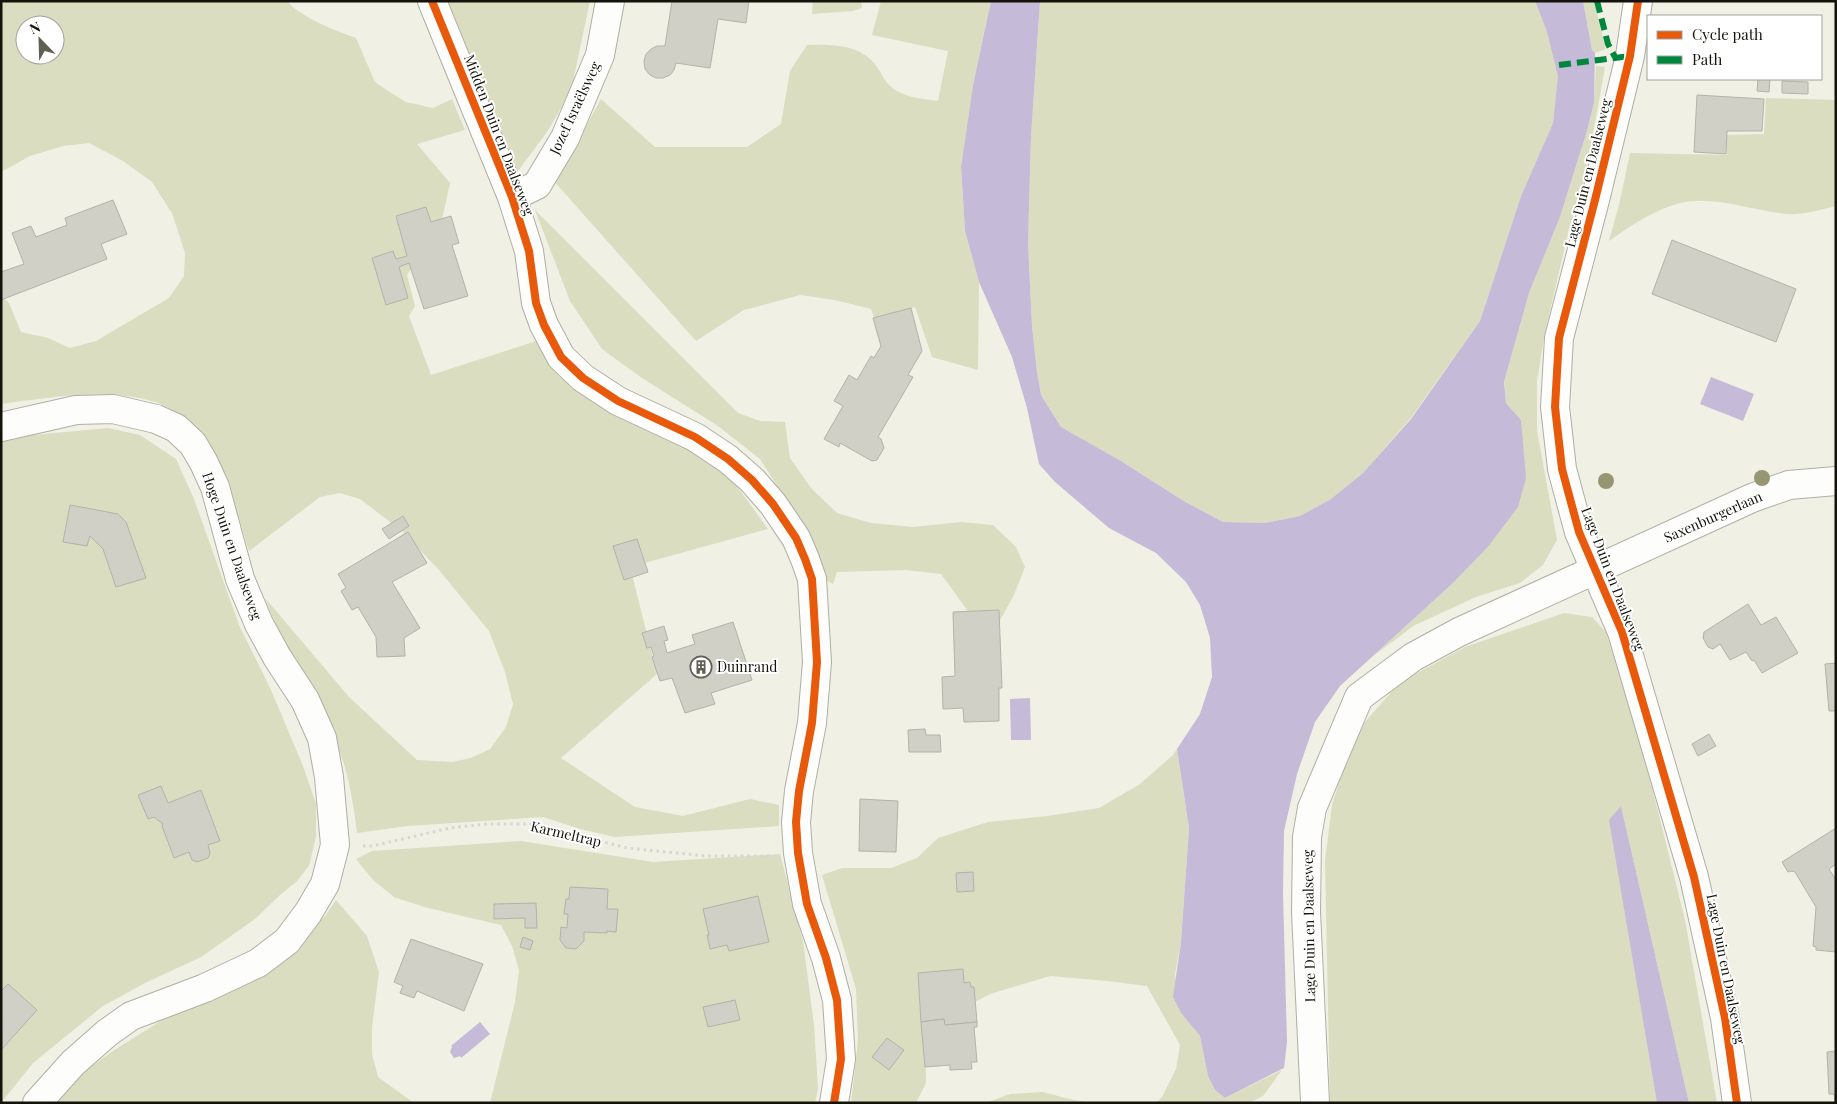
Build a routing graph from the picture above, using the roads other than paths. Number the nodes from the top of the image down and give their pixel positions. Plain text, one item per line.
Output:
1 (432, 1) edge
2 (610, 1) edge
3 (1638, 1) edge
4 (512, 197) junction
5 (1, 428) edge
6 (1836, 481) edge
7 (1595, 571) junction
8 (37, 1103) edge
9 (834, 1103) edge
10 (1315, 1103) edge
11 (1737, 1103) edge

1 - 4 street, Midden Duin en Daalseweg
2 - 4 street, Jozef Israëlsweg
3 - 7 street, Lage Duin en Daalseweg
4 - 9 street, Midden Duin en Daalseweg
5 - 8 street, Hoge Duin en Daalseweg
6 - 7 street, Saxenburgerlaan
7 - 10 street, Lage Duin en Daalseweg
7 - 11 street, Lage Duin en Daalseweg

